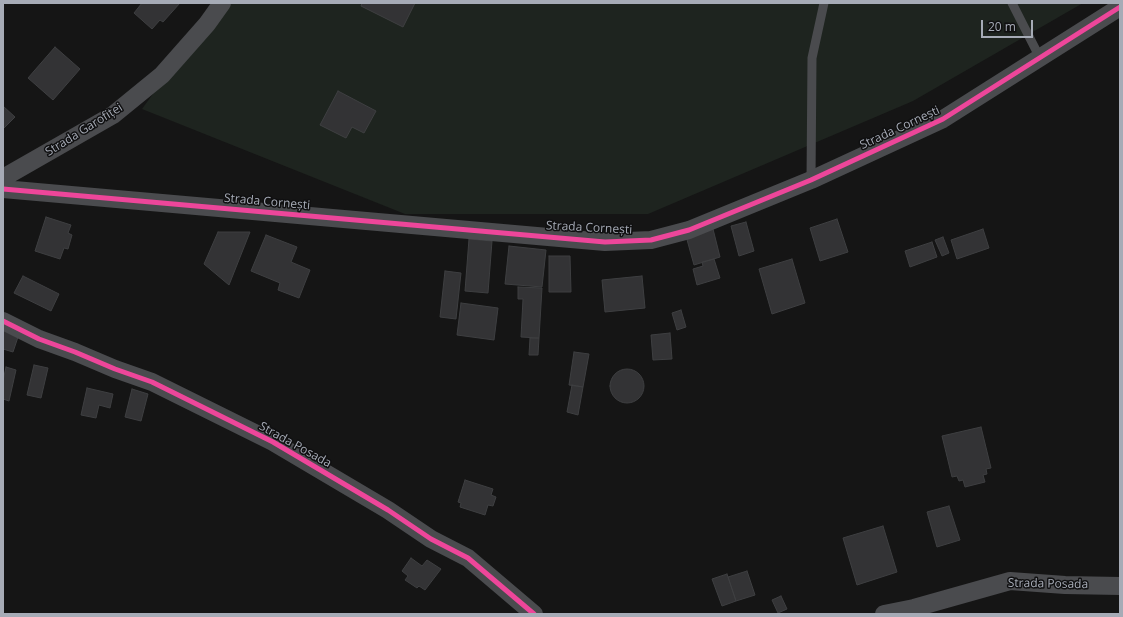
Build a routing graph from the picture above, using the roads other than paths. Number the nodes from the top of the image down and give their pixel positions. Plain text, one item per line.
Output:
1 (222, 3) edge
2 (824, 3) edge
3 (1012, 3) edge
4 (1120, 7) edge
5 (1040, 58) junction
6 (3, 178) edge
7 (811, 180) junction
8 (3, 189) edge
9 (3, 321) edge
10 (1120, 586) edge
11 (534, 614) edge
12 (884, 614) edge

1 - 6 street, Strada Garofiței
2 - 7 lane
3 - 5 lane
4 - 5 street, Strada Cornești
5 - 7 street, Strada Cornești
7 - 8 street, Strada Cornești
9 - 11 street, Strada Posada
10 - 12 street, Strada Posada

